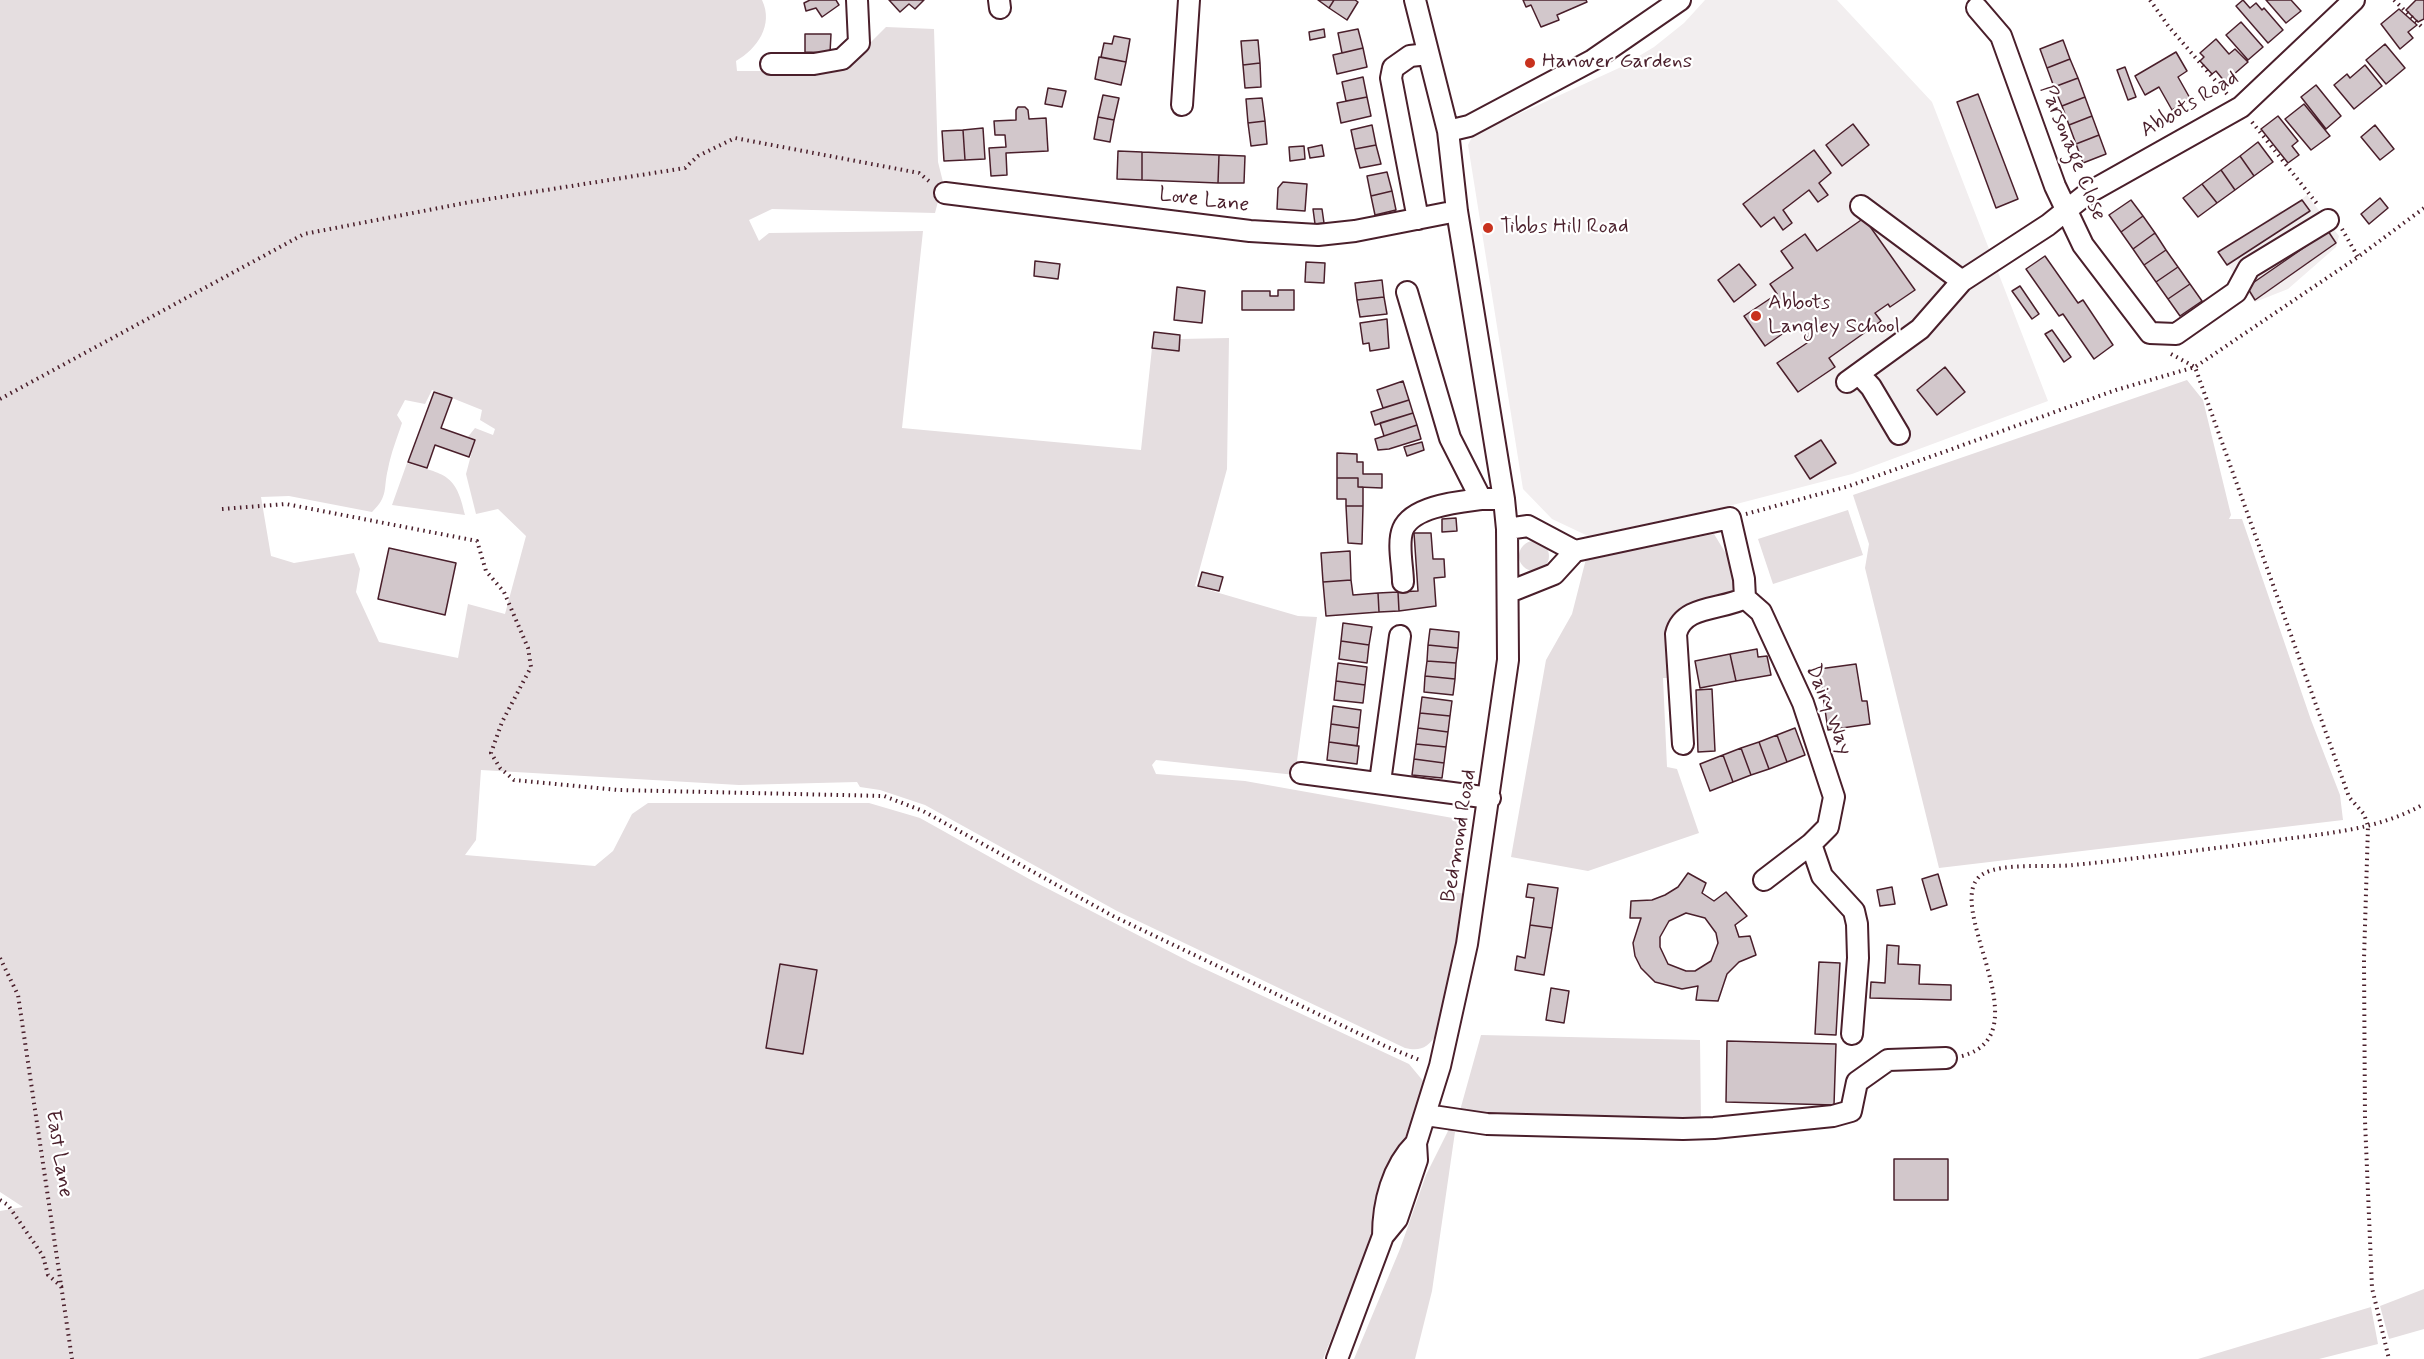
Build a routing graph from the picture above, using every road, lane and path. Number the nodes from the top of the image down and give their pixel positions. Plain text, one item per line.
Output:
1 (857, 0) edge
2 (1189, 0) edge
3 (1415, 0) edge
4 (1680, 0) edge
5 (2150, 0) edge
6 (2354, 0) edge
7 (2394, 0) edge
8 (1977, 8) dead end
9 (2424, 30) edge
10 (1428, 54) junction
11 (771, 64) dead end
12 (1182, 105) dead end
13 (2241, 107) junction
14 (1448, 131) junction
15 (945, 193) joint
16 (1861, 206) dead end
17 (2424, 208) edge
18 (1457, 211) junction
19 (2066, 211) junction
20 (1418, 219) junction
21 (2328, 220) junction
22 (2358, 257) junction
23 (1962, 281) junction
24 (1407, 292) dead end
25 (2156, 335) junction
26 (2195, 367) junction
27 (0, 399) edge
28 (1899, 434) dead end
29 (1481, 499) junction
30 (1504, 499) junction
31 (222, 508) dead end
32 (1731, 518) junction
33 (1507, 529) junction
34 (1575, 551) junction
35 (1403, 582) dead end
36 (1509, 592) junction
37 (1745, 598) junction
38 (1400, 636) dead end
39 (1683, 744) dead end
40 (1301, 773) dead end
41 (1380, 782) junction
42 (1490, 798) junction
43 (2424, 804) edge
44 (2368, 826) junction
45 (1811, 844) junction
46 (1764, 880) dead end
47 (0, 958) edge
48 (1852, 1034) dead end
49 (1946, 1059) joint
50 (1440, 1066) junction
51 (1425, 1115) junction
52 (0, 1200) edge
53 (63, 1289) junction
54 (72, 1359) edge
55 (1337, 1359) edge
56 (2389, 1359) edge

1 - 11 street
2 - 12 street
3 - 10 street
4 - 14 street
5 - 13 path
6 - 13 street, Abbots Road
7 - 9 path
8 - 19 street, Parsonage Close
10 - 14 street
10 - 20 street
13 - 19 street, Abbots Road
13 - 21 path
14 - 18 street
15 - 20 street, Love Lane
15 - 27 path
16 - 23 street
17 - 22 path
18 - 20 street, Love Lane
18 - 30 street
19 - 23 street, Abbots Road
19 - 25 street, Parsonage Close
21 - 22 path
21 - 25 street
22 - 26 path
23 - 28 street, Abbots Road
24 - 29 street
25 - 26 path
26 - 32 path
26 - 44 path
29 - 30 street
29 - 35 street
30 - 33 street
31 - 50 path
32 - 34 street
32 - 37 street
33 - 34 street
33 - 36 street, Bedmond Road
34 - 36 street
36 - 42 street, Bedmond Road
37 - 39 street
37 - 45 street, Dairy Way
38 - 41 street
40 - 41 street
41 - 42 street
42 - 50 street, Bedmond Road
43 - 44 path
44 - 49 path
44 - 56 path
45 - 46 street, Dairy Way
45 - 48 street
47 - 53 path, East Lane
49 - 51 street
50 - 51 street, Bedmond Road
51 - 55 street, Bedmond Road
52 - 53 path
53 - 54 path, East Lane

